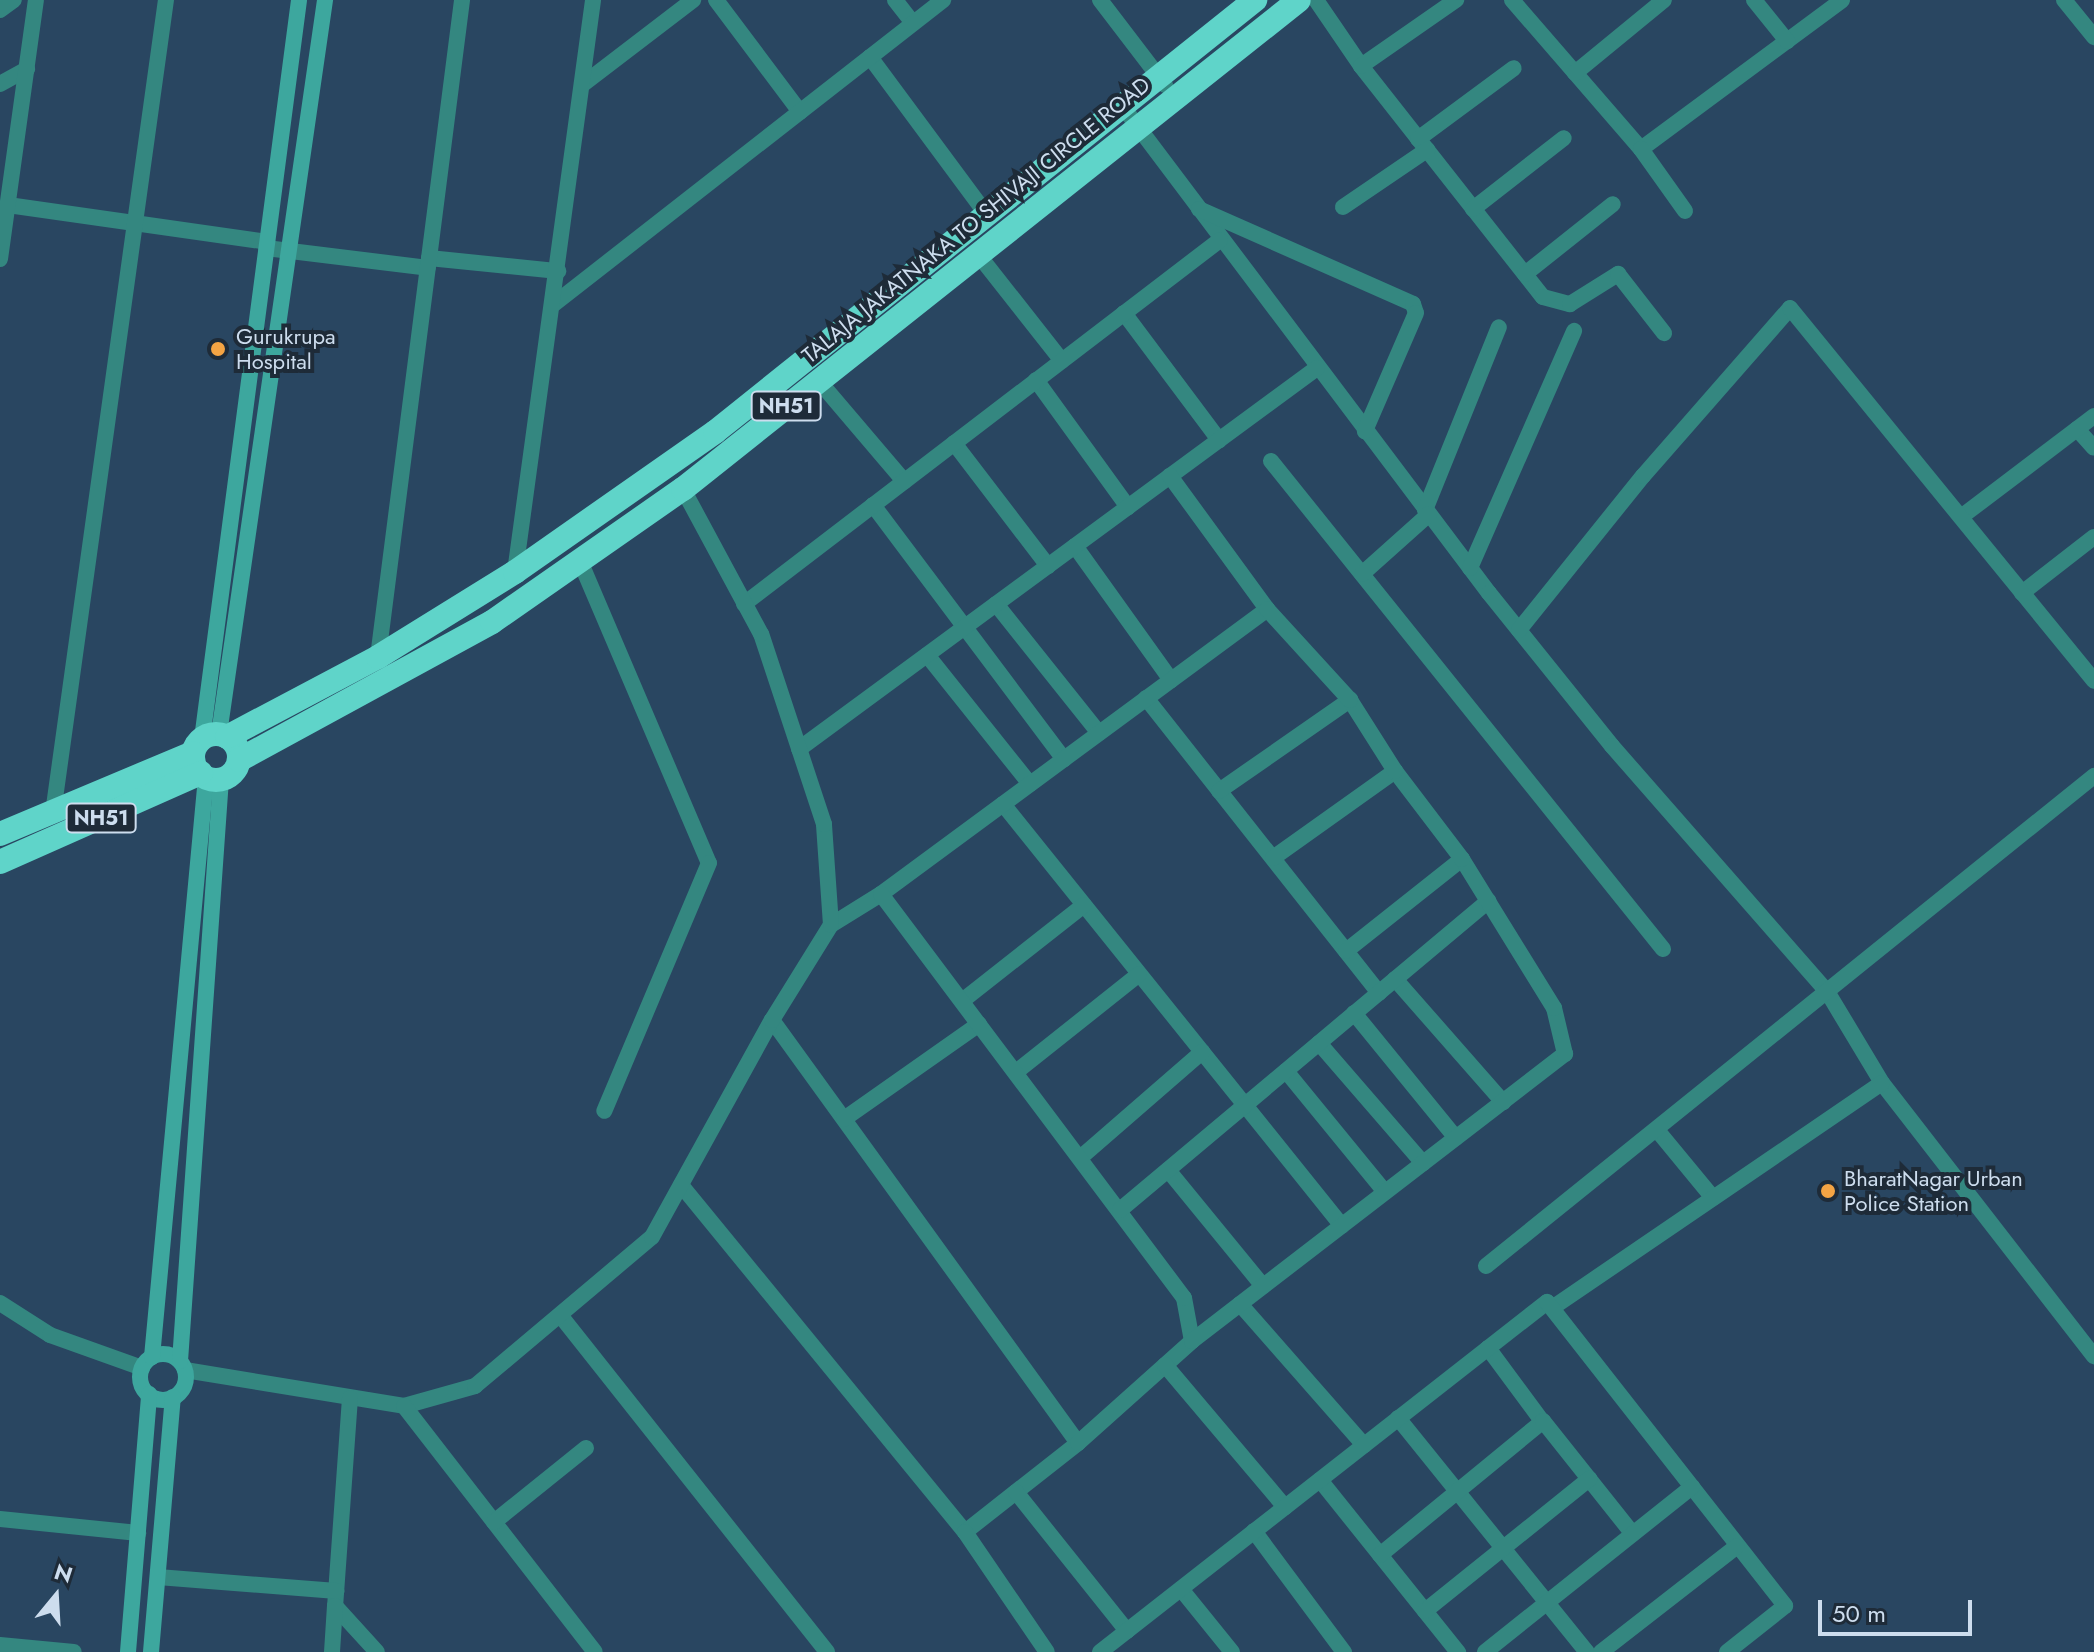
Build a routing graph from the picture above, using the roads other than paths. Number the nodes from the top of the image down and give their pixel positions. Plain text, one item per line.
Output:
1 (14, 0) edge
2 (36, 0) edge
3 (166, 0) edge
4 (299, 0) edge
5 (325, 0) edge
6 (462, 0) edge
7 (593, 0) edge
8 (693, 0) edge
9 (716, 0) edge
10 (895, 0) edge
11 (943, 0) edge
12 (1100, 0) edge
13 (1255, 0) edge
14 (1299, 0) edge
15 (1316, 0) edge
16 (1456, 0) edge
17 (1512, 0) edge
18 (1664, 0) edge
19 (1754, 0) edge
20 (1842, 0) edge
21 (2064, 0) edge
22 (0, 10) edge
23 (913, 23) junction
24 (2094, 37) edge
25 (1787, 41) junction
26 (870, 57) junction
27 (1361, 66) junction
28 (1514, 68) dead end
29 (27, 69) junction
30 (1575, 73) junction
31 (0, 84) edge
32 (582, 85) junction
33 (1166, 87) junction
34 (800, 112) junction
35 (1130, 116) junction
36 (1564, 138) dead end
37 (1423, 145) junction
38 (1641, 149) junction
39 (1613, 204) dead end
40 (8, 205) junction
41 (1343, 207) dead end
42 (1197, 208) junction
43 (1473, 209) junction
44 (1685, 211) dead end
45 (987, 215) junction
46 (133, 223) junction
47 (1220, 240) junction
48 (266, 245) junction
49 (292, 251) junction
50 (977, 253) junction
51 (0, 259) edge
52 (428, 263) junction
53 (558, 271) junction
54 (1525, 274) junction
55 (554, 304) junction
56 (1124, 313) junction
57 (1499, 327) dead end
58 (1574, 331) dead end
59 (1664, 333) dead end
60 (1062, 361) junction
61 (1317, 368) junction
62 (818, 380) junction
63 (1036, 380) junction
64 (2094, 416) edge
65 (2077, 429) junction
66 (1365, 431) junction
67 (1219, 440) junction
68 (954, 443) junction
69 (2094, 448) edge
70 (1271, 461) dead end
71 (1170, 476) junction
72 (904, 481) junction
73 (683, 489) junction
74 (873, 505) junction
75 (1128, 507) junction
76 (1427, 512) junction
77 (1961, 517) junction
78 (2091, 545) edge
79 (1075, 546) junction
80 (580, 561) junction
81 (1048, 566) junction
82 (1470, 568) junction
83 (515, 572) junction
84 (1362, 574) junction
85 (2022, 593) junction
86 (744, 604) junction
87 (996, 604) junction
88 (1267, 609) junction
89 (962, 629) junction
90 (1519, 630) junction
91 (927, 655) junction
92 (378, 657) junction
93 (1171, 680) junction
94 (2094, 681) edge
95 (1146, 698) junction
96 (1350, 700) junction
97 (1099, 733) junction
98 (799, 749) junction
99 (210, 756) junction
100 (1064, 759) junction
101 (1395, 771) junction
102 (2094, 776) edge
103 (1030, 784) junction
104 (1219, 791) junction
105 (1003, 804) junction
106 (53, 813) junction
107 (0, 834) edge
108 (1273, 858) junction
109 (1462, 859) junction
110 (0, 862) edge
111 (881, 894) junction
112 (1488, 901) junction
113 (1084, 905) junction
114 (831, 925) junction
115 (1663, 949) dead end
116 (1346, 951) junction
117 (1139, 974) junction
118 (1395, 979) junction
119 (1379, 993) junction
120 (1828, 993) junction
121 (962, 1001) junction
122 (1354, 1013) junction
123 (772, 1020) junction
124 (979, 1024) junction
125 (1319, 1043) junction
126 (1202, 1052) junction
127 (1286, 1071) junction
128 (1016, 1072) junction
129 (1882, 1083) junction
130 (1503, 1102) junction
131 (1245, 1105) junction
132 (604, 1111) dead end
133 (844, 1119) junction
134 (1657, 1130) junction
135 (1456, 1138) junction
136 (1080, 1158) junction
137 (1423, 1163) junction
138 (1168, 1170) junction
139 (681, 1185) junction
140 (1385, 1192) junction
141 (1713, 1198) junction
142 (1120, 1210) junction
143 (1342, 1226) junction
144 (1486, 1266) dead end
145 (1263, 1286) junction
146 (0, 1303) edge
147 (1240, 1304) junction
148 (1552, 1308) junction
149 (560, 1315) junction
150 (1192, 1341) junction
151 (1488, 1348) junction
152 (2094, 1356) edge
153 (147, 1362) junction
154 (182, 1365) junction
155 (1165, 1365) junction
156 (149, 1394) junction
157 (173, 1397) junction
158 (350, 1398) junction
159 (404, 1406) junction
160 (1398, 1418) junction
161 (1542, 1421) junction
162 (1078, 1443) junction
163 (1364, 1445) junction
164 (586, 1448) dead end
165 (1589, 1479) junction
166 (1320, 1480) junction
167 (1692, 1487) junction
168 (1458, 1491) junction
169 (1016, 1492) junction
170 (1285, 1507) junction
171 (0, 1519) edge
172 (494, 1522) junction
173 (1254, 1531) junction
174 (965, 1532) junction
175 (138, 1533) junction
176 (1633, 1534) junction
177 (1737, 1546) junction
178 (1505, 1547) junction
179 (1380, 1555) junction
180 (158, 1577) junction
181 (1181, 1589) junction
182 (336, 1599) junction
183 (1548, 1602) junction
184 (1425, 1611) junction
185 (1127, 1631) junction
186 (0, 1645) edge
187 (74, 1652) edge
188 (128, 1652) edge
189 (151, 1652) edge
190 (332, 1652) edge
191 (377, 1652) edge
192 (595, 1652) edge
193 (827, 1652) edge
194 (1047, 1652) edge
195 (1100, 1652) edge
196 (1232, 1652) edge
197 (1344, 1652) edge
198 (1458, 1652) edge
199 (1485, 1652) edge
200 (1587, 1652) edge
201 (1601, 1652) edge
202 (1727, 1652) edge

1 - 22 street
2 - 29 street
3 - 46 street
4 - 48 street
5 - 49 street
6 - 52 street
7 - 32 street
8 - 32 street
9 - 34 street
10 - 23 street
11 - 23 street
12 - 33 street
13 - 33 highway, TALAJA JAKATNAKA TO SHIVAJI CIRCLE ROAD / NH51
14 - 33 highway, TALAJA JAKATNAKA TO SHIVAJI CIRCLE ROAD / NH51
15 - 27 street
16 - 27 street
17 - 30 street
18 - 30 street
19 - 25 street
20 - 25 street
21 - 24 street
23 - 26 street
25 - 38 street
26 - 34 street
26 - 45 street
27 - 37 street
28 - 37 street
29 - 31 street
29 - 40 street
30 - 38 street
32 - 53 street
33 - 35 highway, TALAJA JAKATNAKA TO SHIVAJI CIRCLE ROAD / NH51
34 - 55 street
35 - 42 street
35 - 45 highway, TALAJA JAKATNAKA TO SHIVAJI CIRCLE ROAD / NH51
35 - 50 highway, TALAJA JAKATNAKA TO SHIVAJI CIRCLE ROAD / NH51
36 - 43 street
37 - 41 street
37 - 43 street
38 - 44 street
39 - 54 street
40 - 46 street
40 - 51 street
42 - 47 street
42 - 66 street
43 - 54 street
45 - 83 highway, TALAJA JAKATNAKA TO SHIVAJI CIRCLE ROAD / NH51
46 - 48 street
46 - 106 street
47 - 56 street
47 - 61 street
48 - 49 street
48 - 99 street
49 - 52 street
49 - 99 street
50 - 60 street
50 - 62 highway, TALAJA JAKATNAKA TO SHIVAJI CIRCLE ROAD / NH51
52 - 53 street
52 - 92 street
53 - 55 street
54 - 59 street
55 - 83 street
56 - 60 street
56 - 67 street
57 - 76 street
58 - 82 street
60 - 63 street
61 - 66 street
61 - 67 street
62 - 72 street
62 - 73 highway, TALAJA JAKATNAKA TO SHIVAJI CIRCLE ROAD / NH51
63 - 68 street
63 - 75 street
64 - 65 street
65 - 69 street
65 - 77 street
66 - 76 street
67 - 71 street
68 - 72 street
68 - 81 street
70 - 84 street
71 - 75 street
71 - 88 street
72 - 74 street
73 - 80 highway, TALAJA JAKATNAKA TO SHIVAJI CIRCLE ROAD / NH51
73 - 86 street
74 - 86 street
74 - 89 street
75 - 79 street
76 - 82 street
76 - 84 street
77 - 85 street
77 - 90 street
78 - 85 street
79 - 81 street
79 - 93 street
80 - 99 highway, TALAJA JAKATNAKA TO SHIVAJI CIRCLE ROAD / NH51
80 - 132 street
81 - 87 street
82 - 90 street
83 - 92 highway, TALAJA JAKATNAKA TO SHIVAJI CIRCLE ROAD / NH51
84 - 115 street
85 - 94 street
86 - 98 street
87 - 89 street
87 - 97 street
88 - 93 street
88 - 96 street
89 - 91 street
89 - 100 street
90 - 120 street
91 - 98 street
91 - 103 street
92 - 99 highway, TALAJA JAKATNAKA TO SHIVAJI CIRCLE ROAD / NH51
93 - 95 street
95 - 97 street
95 - 104 street
96 - 101 street
96 - 104 street
97 - 100 street
98 - 114 street
99 - 106 highway, TALAJA JAKATNAKA TO SHIVAJI CIRCLE ROAD / NH51
99 - 110 highway, TALAJA JAKATNAKA TO SHIVAJI CIRCLE ROAD / NH51
99 - 153 street
99 - 154 street
100 - 103 street
101 - 108 street
101 - 109 street
102 - 120 street
103 - 105 street
104 - 108 street
105 - 111 street
105 - 113 street
106 - 107 highway, TALAJA JAKATNAKA TO SHIVAJI CIRCLE ROAD / NH51
108 - 116 street
109 - 112 street
109 - 116 street
111 - 114 street
111 - 121 street
112 - 118 street
112 - 130 street
113 - 117 street
113 - 121 street
114 - 123 street
116 - 119 street
117 - 126 street
117 - 128 street
118 - 119 street
118 - 130 street
119 - 122 street
120 - 129 street
120 - 134 street
121 - 124 street
122 - 125 street
122 - 135 street
123 - 133 street
123 - 139 street
124 - 128 street
124 - 133 street
125 - 127 street
125 - 137 street
126 - 131 street
126 - 136 street
127 - 131 street
127 - 140 street
128 - 136 street
129 - 141 street
129 - 152 street
130 - 135 street
131 - 138 street
131 - 143 street
133 - 162 street
134 - 141 street
134 - 144 street
135 - 137 street
136 - 142 street
137 - 140 street
138 - 142 street
138 - 145 street
139 - 149 street
139 - 174 street
140 - 143 street
141 - 148 street
142 - 150 street
143 - 145 street
145 - 147 street
146 - 153 street
147 - 150 street
147 - 163 street
148 - 151 street
148 - 167 street
149 - 159 street
149 - 193 street
150 - 155 street
151 - 160 street
151 - 161 street
153 - 154 street
153 - 156 street
154 - 157 street
154 - 158 street
155 - 162 street
155 - 170 street
156 - 157 street
156 - 175 street
157 - 180 street
158 - 159 street
158 - 182 street
159 - 172 street
160 - 163 street
160 - 168 street
161 - 165 street
161 - 168 street
162 - 169 street
163 - 166 street
164 - 172 street
165 - 176 street
165 - 178 street
166 - 170 street
166 - 179 street
167 - 176 street
167 - 177 street
168 - 178 street
168 - 179 street
169 - 174 street
169 - 185 street
170 - 173 street
171 - 175 street
172 - 192 street
173 - 181 street
173 - 197 street
174 - 194 street
175 - 188 street
176 - 183 street
177 - 201 street
177 - 202 street
178 - 183 street
178 - 184 street
179 - 184 street
180 - 182 street
180 - 189 street
181 - 185 street
181 - 196 street
182 - 190 street
182 - 191 street
183 - 199 street
183 - 200 street
184 - 198 street
185 - 195 street
186 - 187 street

